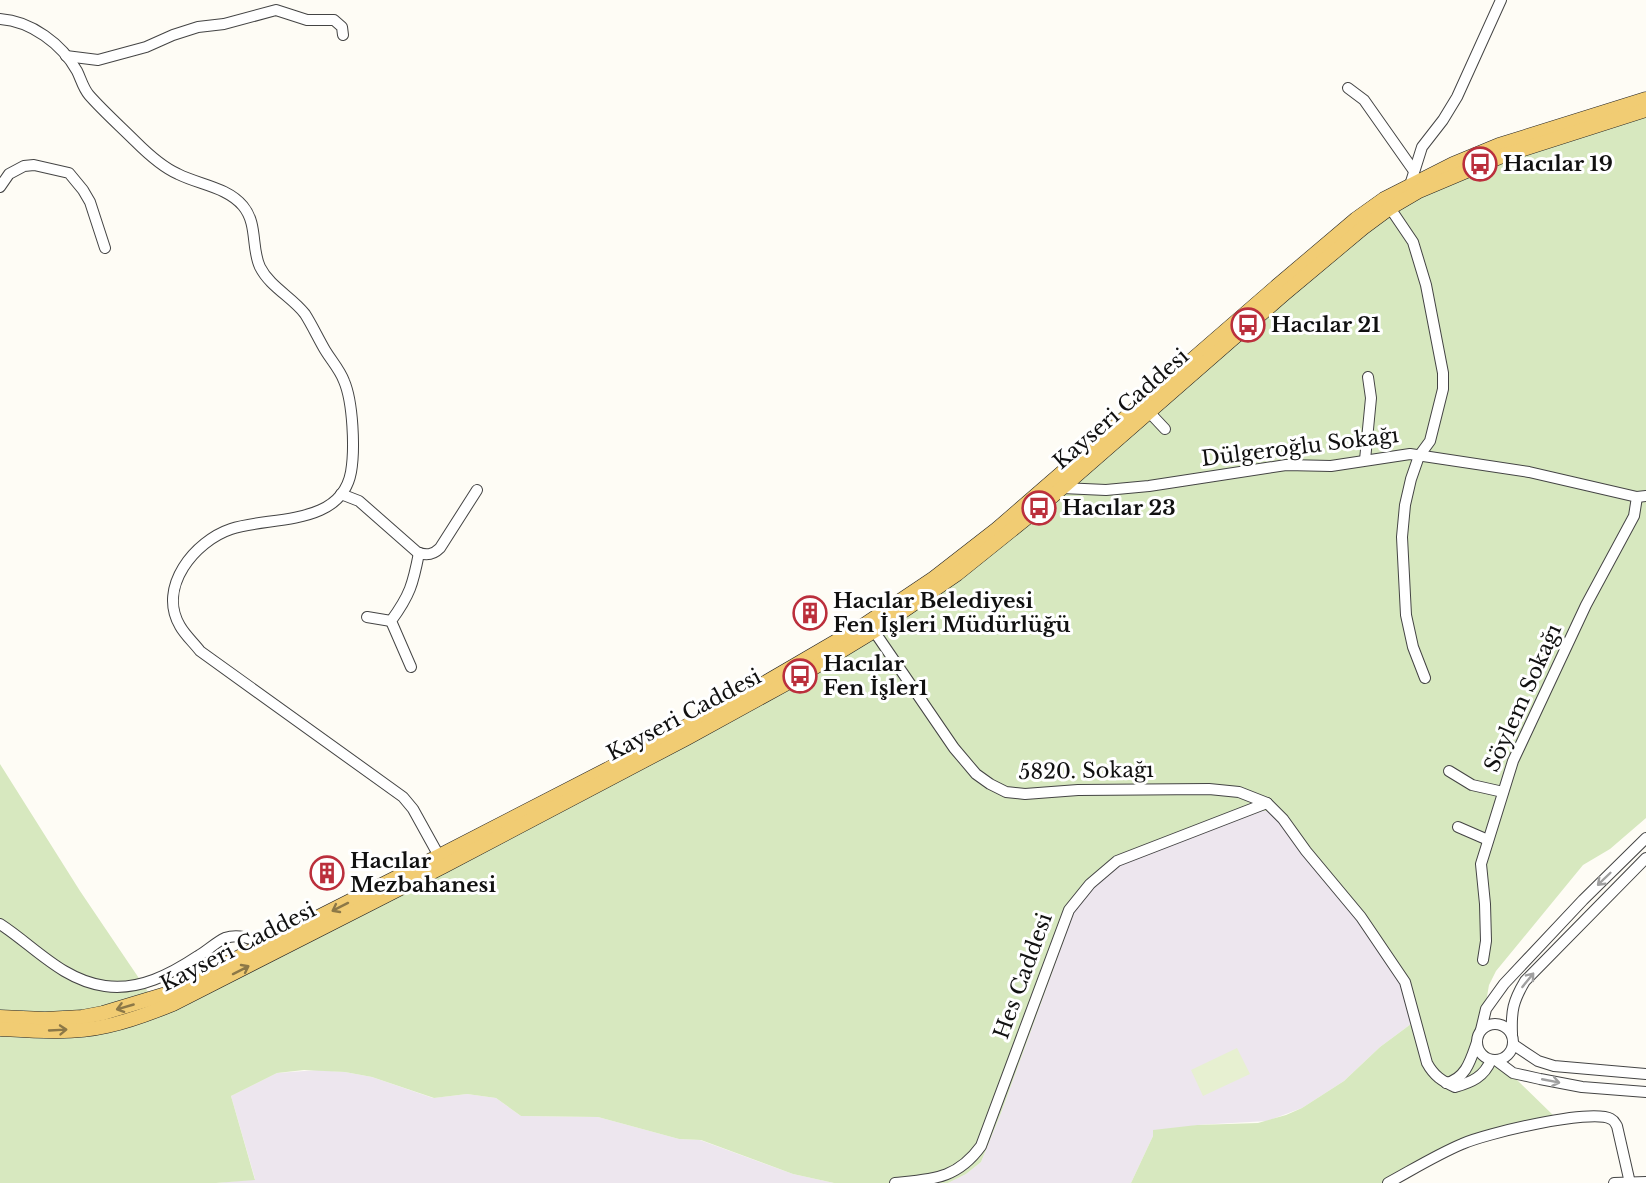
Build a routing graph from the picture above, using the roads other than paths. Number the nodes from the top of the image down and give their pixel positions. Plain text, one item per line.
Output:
1 (1501, 0) edge
2 (0, 19) edge
3 (343, 35) dead end
4 (66, 56) junction
5 (1348, 88) dead end
6 (1646, 99) edge
7 (1646, 110) edge
8 (1414, 182) junction
9 (0, 187) edge
10 (1390, 208) junction
11 (105, 248) dead end
12 (1368, 377) dead end
13 (1149, 412) junction
14 (1165, 429) dead end
15 (1419, 456) junction
16 (1365, 460) junction
17 (1062, 488) junction
18 (477, 490) dead end
19 (341, 494) junction
20 (1641, 497) edge
21 (419, 553) junction
22 (367, 617) dead end
23 (391, 621) junction
24 (874, 631) junction
25 (411, 667) dead end
26 (1425, 678) dead end
27 (1449, 771) dead end
28 (1503, 792) junction
29 (1267, 803) junction
30 (1458, 826) dead end
31 (1646, 838) edge
32 (1488, 840) junction
33 (1646, 858) edge
34 (442, 861) junction
35 (0, 924) edge
36 (264, 944) junction
37 (1483, 960) dead end
38 (0, 1017) edge
39 (0, 1029) edge
40 (1481, 1030) junction
41 (1512, 1034) junction
42 (1477, 1042) junction
43 (1514, 1046) junction
44 (1494, 1060) junction
45 (1646, 1074) edge
46 (1446, 1083) junction
47 (1646, 1092) edge
48 (1646, 1182) edge
49 (895, 1183) edge
50 (1388, 1183) edge
51 (1617, 1183) edge
52 (1630, 1183) edge

1 - 8 street
2 - 4 street
3 - 4 street
4 - 19 street
5 - 8 street
6 - 8 main road
7 - 8 main road
8 - 10 main road, Kayseri Caddesi
8 - 34 main road, Kayseri Caddesi
9 - 11 street
10 - 13 main road, Kayseri Caddesi
10 - 15 street
12 - 16 street
13 - 14 street
13 - 17 main road, Kayseri Caddesi
15 - 16 street, Dülgeroğlu Sokağı
15 - 20 street, Dülgeroğlu Sokağı
15 - 26 street
16 - 17 street, Dülgeroğlu Sokağı
17 - 24 main road, Kayseri Caddesi
18 - 21 street
19 - 21 street
19 - 34 street
20 - 28 street, Söylem Sokağı
21 - 23 street
22 - 23 street
23 - 25 street
24 - 29 street, 5820. Sokağı
24 - 34 main road, Kayseri Caddesi
27 - 28 street
28 - 32 street, Söylem Sokağı
29 - 46 street
29 - 49 street, Hes Caddesi
30 - 32 street
31 -> 40 street
32 - 37 street, Söylem Sokağı
41 -> 33 street
34 -> 36 main road, Kayseri Caddesi
39 -> 34 main road, Kayseri Caddesi
35 - 36 street
36 -> 38 main road, Kayseri Caddesi
40 - 41 street
40 - 42 street
41 - 43 street
42 - 44 street
42 - 46 street
43 - 44 street
43 - 45 street
44 - 46 street
44 -> 47 street
48 - 52 street
50 - 52 street
51 - 52 street

